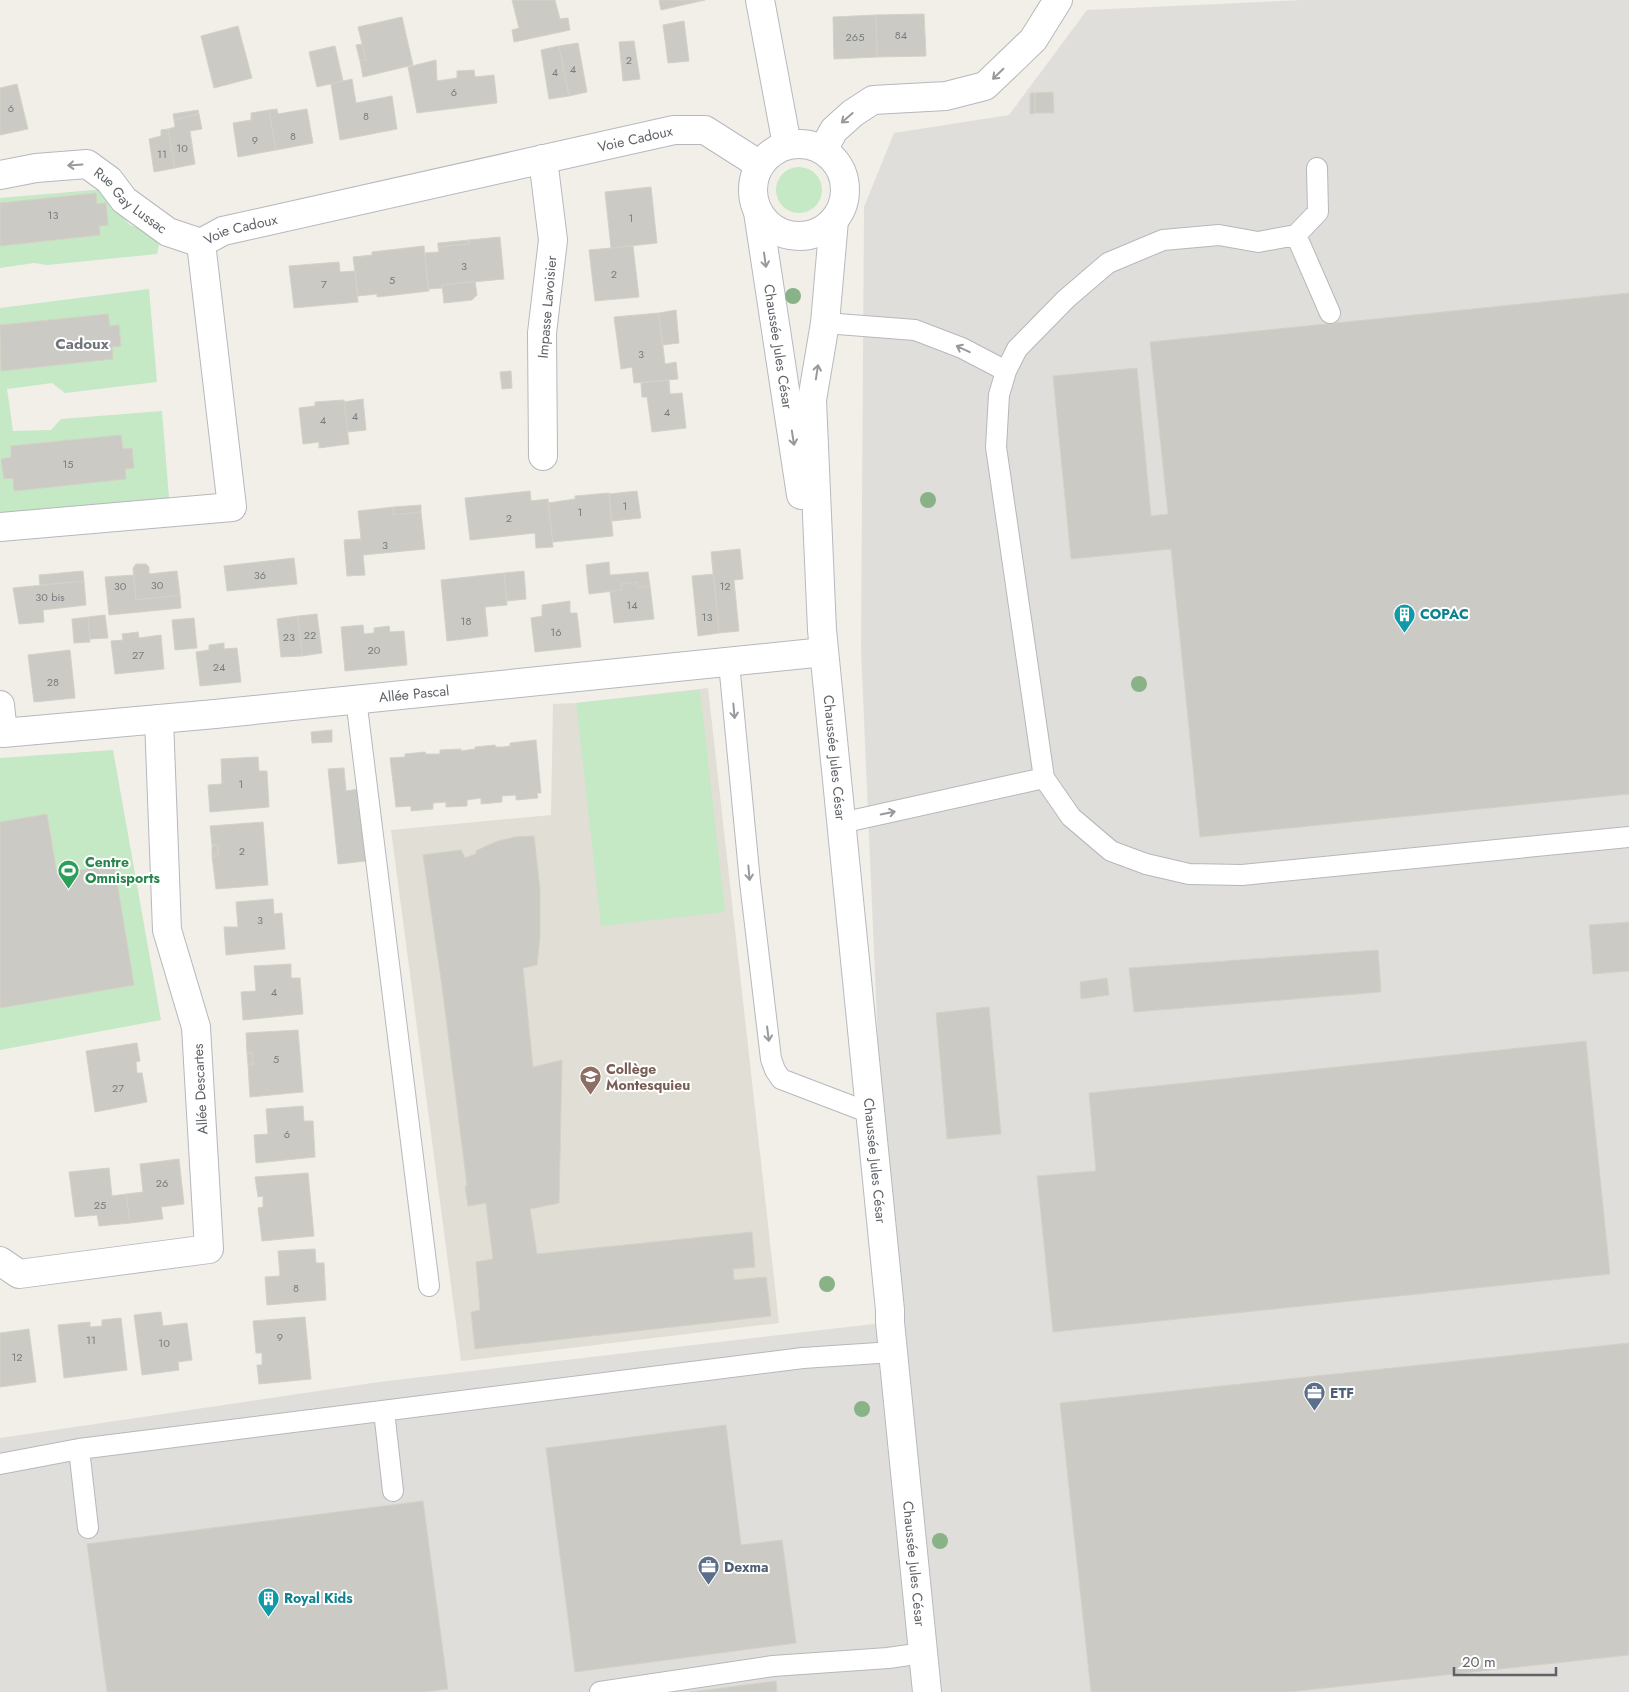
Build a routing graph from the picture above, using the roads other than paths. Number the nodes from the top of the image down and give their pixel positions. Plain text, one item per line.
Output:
1 (760, 0) edge
2 (1058, 0) edge
3 (787, 145) junction
4 (824, 150) junction
5 (543, 159) junction
6 (760, 165) junction
7 (1317, 168) dead end
8 (0, 175) edge
9 (758, 212) junction
10 (834, 220) junction
11 (1296, 235) junction
12 (201, 243) junction
13 (1330, 313) dead end
14 (825, 323) junction
15 (1006, 371) junction
16 (544, 456) dead end
17 (0, 527) edge
18 (823, 641) junction
19 (729, 662) junction
20 (356, 700) junction
21 (0, 705) edge
22 (159, 719) junction
23 (2, 734) edge
24 (1044, 778) junction
25 (841, 823) junction
26 (1629, 837) edge
27 (870, 1113) junction
28 (0, 1261) edge
29 (429, 1286) dead end
30 (893, 1352) junction
31 (384, 1411) junction
32 (79, 1449) junction
33 (0, 1464) edge
34 (394, 1491) dead end
35 (88, 1528) dead end
36 (923, 1653) junction
37 (600, 1692) edge
38 (927, 1692) edge

1 - 3 street
2 -> 4 street
3 - 4 street
3 - 6 street
4 - 10 street
5 - 6 street, Voie Cadoux
5 - 12 street, Voie Cadoux
5 - 16 street, Impasse Lavoisier
6 - 9 street
7 - 11 lane
12 -> 8 street, Rue Gay Lussac
9 - 10 street
9 -> 18 street, Chaussée Jules César
10 - 14 street, Chaussée Jules César
11 - 13 lane
11 - 15 lane
12 - 17 street, Voie Cadoux
15 -> 14 lane
18 -> 14 street, Chaussée Jules César
15 - 24 lane
18 - 19 street, Allée Pascal
18 - 25 street, Chaussée Jules César
19 - 20 street, Allée Pascal
19 -> 27 lane
20 - 22 street, Allée Pascal
20 - 29 lane
21 - 23 street
22 - 23 street, Allée Pascal
22 - 28 street, Allée Descartes
25 -> 24 lane
24 - 26 lane
25 - 27 street, Chaussée Jules César
27 - 30 street, Chaussée Jules César
30 - 31 lane
30 - 36 street, Chaussée Jules César
31 - 32 lane
31 - 34 lane
32 - 33 lane
32 - 35 lane
36 - 37 lane
36 - 38 street, Chaussée Jules César

